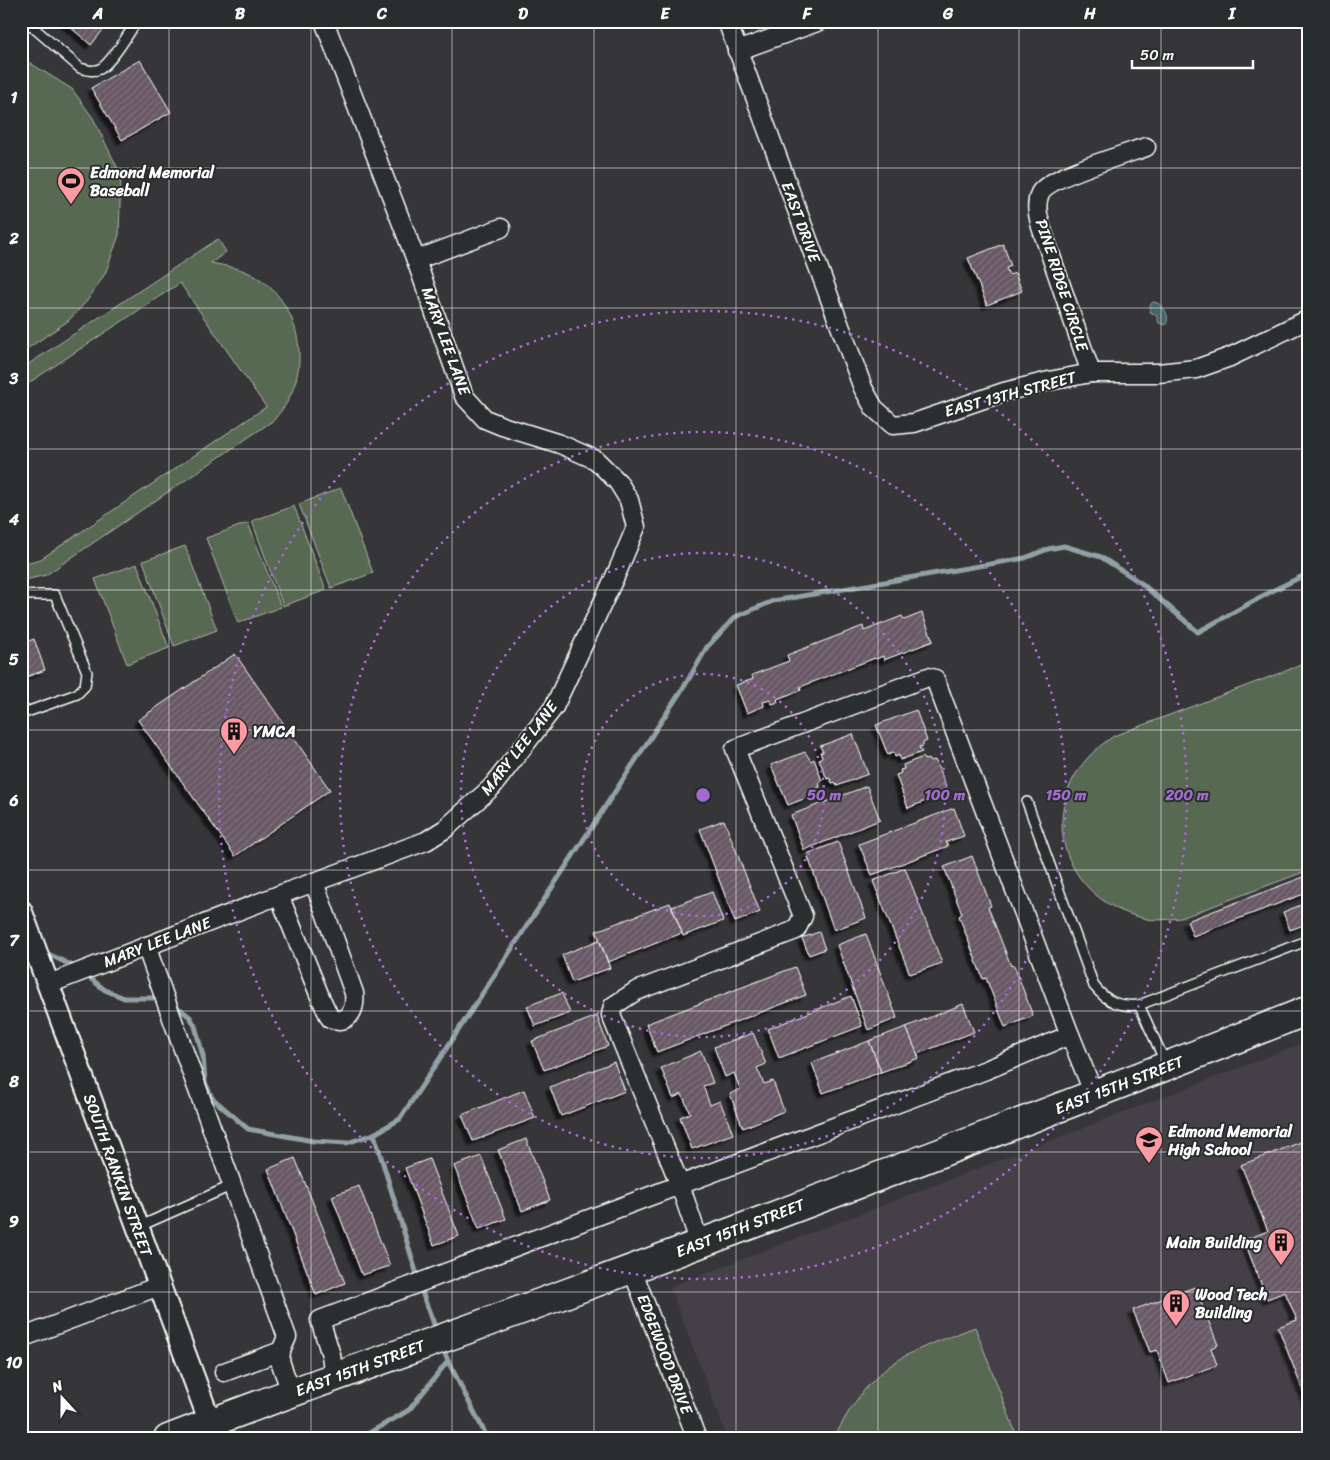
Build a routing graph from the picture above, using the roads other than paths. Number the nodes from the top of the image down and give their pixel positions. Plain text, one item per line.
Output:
1 (26, 21) edge
2 (137, 21) edge
3 (324, 21) edge
4 (727, 21) edge
5 (820, 21) edge
6 (737, 51) junction
7 (1146, 147) dead end
8 (501, 228) dead end
9 (416, 260) junction
10 (1309, 319) edge
11 (1091, 373) junction
12 (884, 418) joint
13 (21, 595) edge
14 (21, 714) edge
15 (1027, 802) dead end
16 (314, 882) junction
17 (279, 895) junction
18 (21, 911) edge
19 (1309, 940) edge
20 (146, 946) junction
21 (49, 984) junction
22 (1139, 1005) junction
23 (1309, 1010) edge
24 (1070, 1035) junction
25 (1167, 1066) junction
26 (1094, 1094) junction
27 (233, 1186) junction
28 (680, 1186) junction
29 (138, 1227) junction
30 (700, 1244) junction
31 (632, 1269) junction
32 (159, 1286) junction
33 (21, 1338) edge
34 (281, 1351) junction
35 (224, 1372) dead end
36 (334, 1376) junction
37 (291, 1392) junction
38 (213, 1431) edge
39 (168, 1439) edge
40 (698, 1439) edge

1 - 2 lane
3 - 9 street, MARY LEE LANE
4 - 6 street, EAST DRIVE
5 - 6 street
6 - 12 street, EAST DRIVE
7 - 11 street, PINE RIDGE CIRCLE
8 - 9 street
9 - 16 street, MARY LEE LANE
10 - 11 street, EAST 13TH STREET
11 - 12 street, EAST 13TH STREET
13 - 14 lane
15 - 22 lane
16 - 17 street, MARY LEE LANE
16 - 17 street
17 - 20 street, MARY LEE LANE
18 - 21 street, SOUTH RANKIN STREET
19 - 22 lane
20 - 21 street, MARY LEE LANE
20 - 27 street
21 - 29 street, SOUTH RANKIN STREET
22 - 25 lane
23 - 25 main road, EAST 15TH STREET
24 - 26 street
24 - 28 street
24 - 28 street
25 - 26 main road, EAST 15TH STREET
26 - 30 main road, EAST 15TH STREET
27 - 29 lane
27 - 34 street
28 - 30 street
28 - 36 street
29 - 32 street, SOUTH RANKIN STREET
30 - 31 main road, EAST 15TH STREET
31 - 36 main road, EAST 15TH STREET
31 - 40 street, EDGEWOOD DRIVE
32 - 33 street
32 - 38 street, SOUTH RANKIN STREET
34 - 35 street
34 - 37 street
36 - 37 main road, EAST 15TH STREET
37 - 38 main road, EAST 15TH STREET
38 - 39 main road, EAST 15TH STREET

